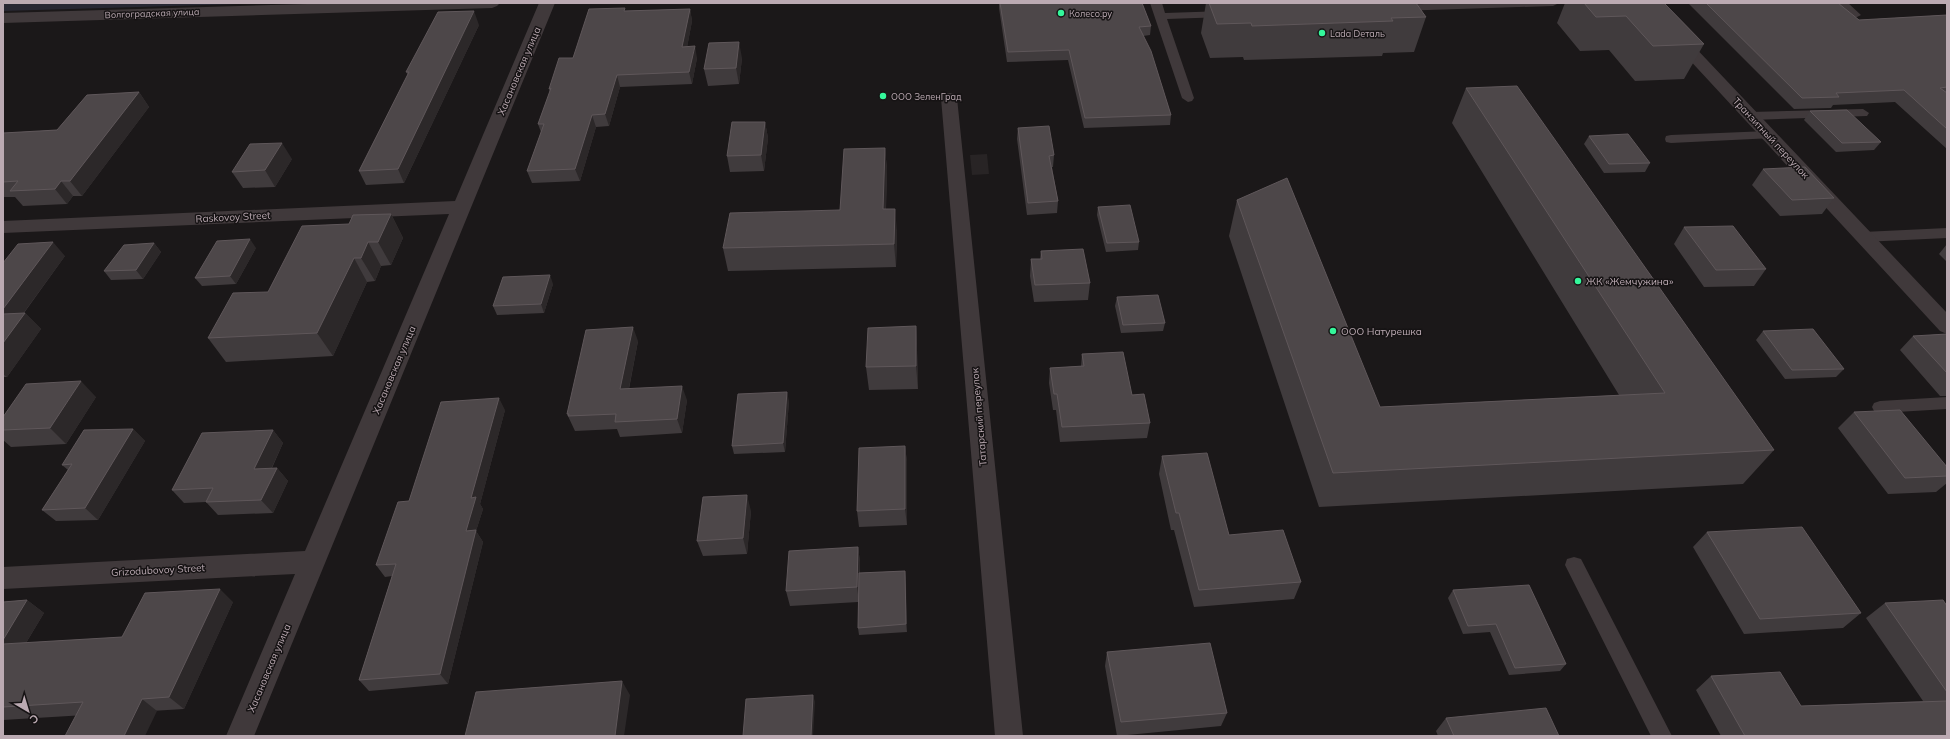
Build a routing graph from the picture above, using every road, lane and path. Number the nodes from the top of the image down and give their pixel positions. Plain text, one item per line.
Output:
1 (492, 3) edge
2 (547, 3) edge
3 (1156, 3) edge
4 (1553, 3) edge
5 (1645, 3) edge
6 (1841, 3) edge
7 (1386, 9) edge
8 (1237, 14) edge
9 (1855, 15) edge
10 (1161, 16) junction
11 (3, 18) edge
12 (949, 98) dead end
13 (1188, 98) dead end
14 (1863, 112) dead end
15 (1750, 116) junction
16 (1768, 135) junction
17 (1672, 139) dead end
18 (462, 207) junction
19 (3, 227) edge
20 (1947, 233) edge
21 (1863, 237) junction
22 (1947, 326) edge
23 (1947, 403) edge
24 (1880, 407) dead end
25 (313, 562) junction
26 (1574, 565) dead end
27 (3, 578) edge
28 (240, 736) edge
29 (1009, 736) edge
30 (1662, 736) edge

1 - 11 street, Волгоградская улица
2 - 18 street, Хасановская улица
3 - 10 lane
4 - 7 lane
5 - 15 street, Транзитный переулок
6 - 9 lane
8 - 10 lane
10 - 13 lane
12 - 29 street, Татарский переулок
14 - 15 lane
15 - 16 street, Транзитный переулок
16 - 17 lane
16 - 21 street, Транзитный переулок
18 - 19 street, Raskovoy Street
18 - 25 street, Хасановская улица
20 - 21 lane
21 - 22 street, Транзитный переулок
23 - 24 lane
25 - 27 street, Grizodubovoy Street
25 - 28 street, Хасановская улица
26 - 30 lane

